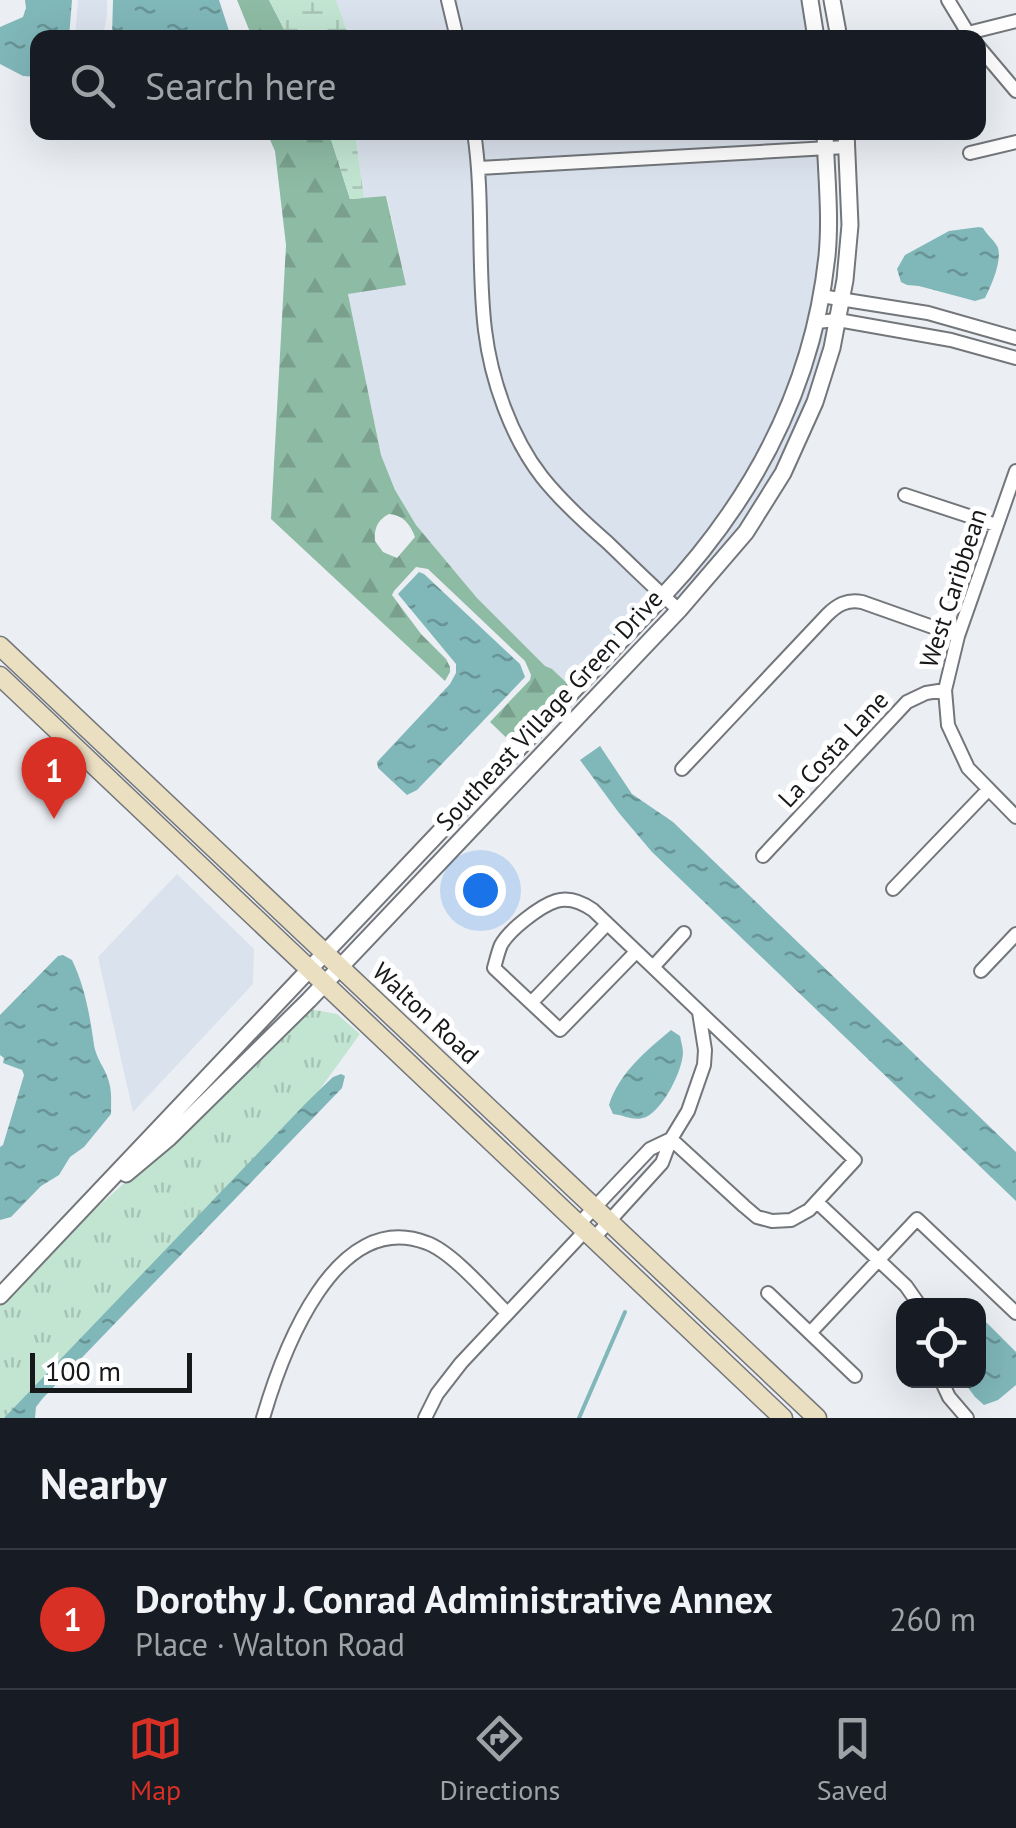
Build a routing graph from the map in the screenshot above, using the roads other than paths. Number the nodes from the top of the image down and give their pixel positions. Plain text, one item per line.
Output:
1 (448, 0) edge
2 (810, 0) edge
3 (832, 0) edge
4 (948, 0) edge
5 (1016, 21) edge
6 (455, 30) edge
7 (814, 30) edge
8 (838, 30) edge
9 (967, 30) edge
10 (986, 30) edge
11 (986, 55) edge
12 (1016, 91) edge
13 (475, 140) edge
14 (825, 140) edge
15 (846, 140) edge
16 (1016, 142) edge
17 (970, 153) dead end
18 (479, 168) junction
19 (821, 296) junction
20 (842, 300) junction
21 (838, 320) junction
22 (816, 322) junction
23 (1016, 338) edge
24 (1016, 358) edge
25 (1016, 471) edge
26 (905, 495) dead end
27 (996, 526) junction
28 (664, 596) junction
29 (679, 610) junction
30 (958, 636) junction
31 (0, 646) edge
32 (0, 661) edge
33 (0, 676) edge
34 (945, 690) junction
35 (70, 712) junction
36 (51, 724) junction
37 (682, 768) dead end
38 (151, 789) junction
39 (988, 790) junction
40 (1016, 817) edge
41 (763, 856) dead end
42 (893, 889) dead end
43 (607, 924) junction
44 (684, 933) dead end
45 (1016, 934) edge
46 (325, 952) junction
47 (636, 952) junction
48 (653, 967) junction
49 (310, 968) junction
50 (340, 968) junction
51 (981, 970) dead end
52 (326, 984) junction
53 (531, 1003) junction
54 (699, 1012) junction
55 (672, 1139) junction
56 (817, 1202) junction
57 (594, 1208) junction
58 (82, 1212) junction
59 (609, 1222) junction
60 (585, 1231) junction
61 (878, 1260) junction
62 (768, 1294) dead end
63 (0, 1296) edge
64 (914, 1298) edge
65 (507, 1313) junction
66 (1016, 1313) edge
67 (810, 1333) junction
68 (855, 1376) dead end
69 (945, 1388) edge
70 (263, 1418) edge
71 (425, 1418) edge
72 (783, 1418) edge
73 (816, 1418) edge
74 (967, 1418) edge

1 - 6 street
2 - 7 street
3 - 8 street
4 - 9 street
5 - 10 street
11 - 12 street
13 - 18 street
14 - 15 street
14 - 18 street
14 - 19 street, Southeast Village Green Drive
15 - 20 street, Southeast Village Green Drive
16 - 17 street
18 - 28 street
19 - 20 street
19 - 22 street, Southeast Village Green Drive
20 - 21 street, Southeast Village Green Drive
20 - 23 street
21 - 22 street
21 - 24 street
21 - 29 street, Southeast Village Green Drive
22 - 28 street, Southeast Village Green Drive
25 - 27 street, West Caribbean
26 - 27 street
27 - 30 street, West Caribbean
28 - 29 street
28 - 46 street, Southeast Village Green Drive
29 - 50 street, Southeast Village Green Drive
30 - 34 street, West Caribbean
30 - 37 street
31 - 35 main road, Walton Road
32 - 35 main road
33 - 36 main road, Walton Road
34 - 39 street, West Caribbean
34 - 41 street, La Costa Lane
35 - 38 main road, Walton Road
36 - 38 main road
36 - 49 main road, Walton Road
38 - 46 main road, Walton Road
39 - 40 street, West Caribbean
39 - 42 street
43 - 47 street
43 - 53 street
43 - 53 street
44 - 48 street
45 - 51 street
46 - 49 street, Southeast Village Green Drive
46 - 50 main road, Walton Road
47 - 48 street
47 - 53 street
48 - 54 street
49 - 52 main road, Walton Road
49 - 58 street, Southeast Village Green Drive
50 - 52 street, Southeast Village Green Drive
50 - 57 main road, Walton Road
52 - 58 street, Southeast Village Green Drive
52 - 60 main road, Walton Road
54 - 55 street
54 - 56 street
55 - 56 street
55 - 57 street
55 - 59 street
56 - 61 street
57 - 59 main road, Walton Road
57 - 60 street
58 - 63 street, Southeast Village Green Drive
59 - 60 street
59 - 73 main road, Walton Road
60 - 65 street
60 - 72 main road, Walton Road
61 - 64 street
61 - 66 street
61 - 67 street
62 - 67 street
65 - 70 street
65 - 71 street
67 - 68 street
69 - 74 street

